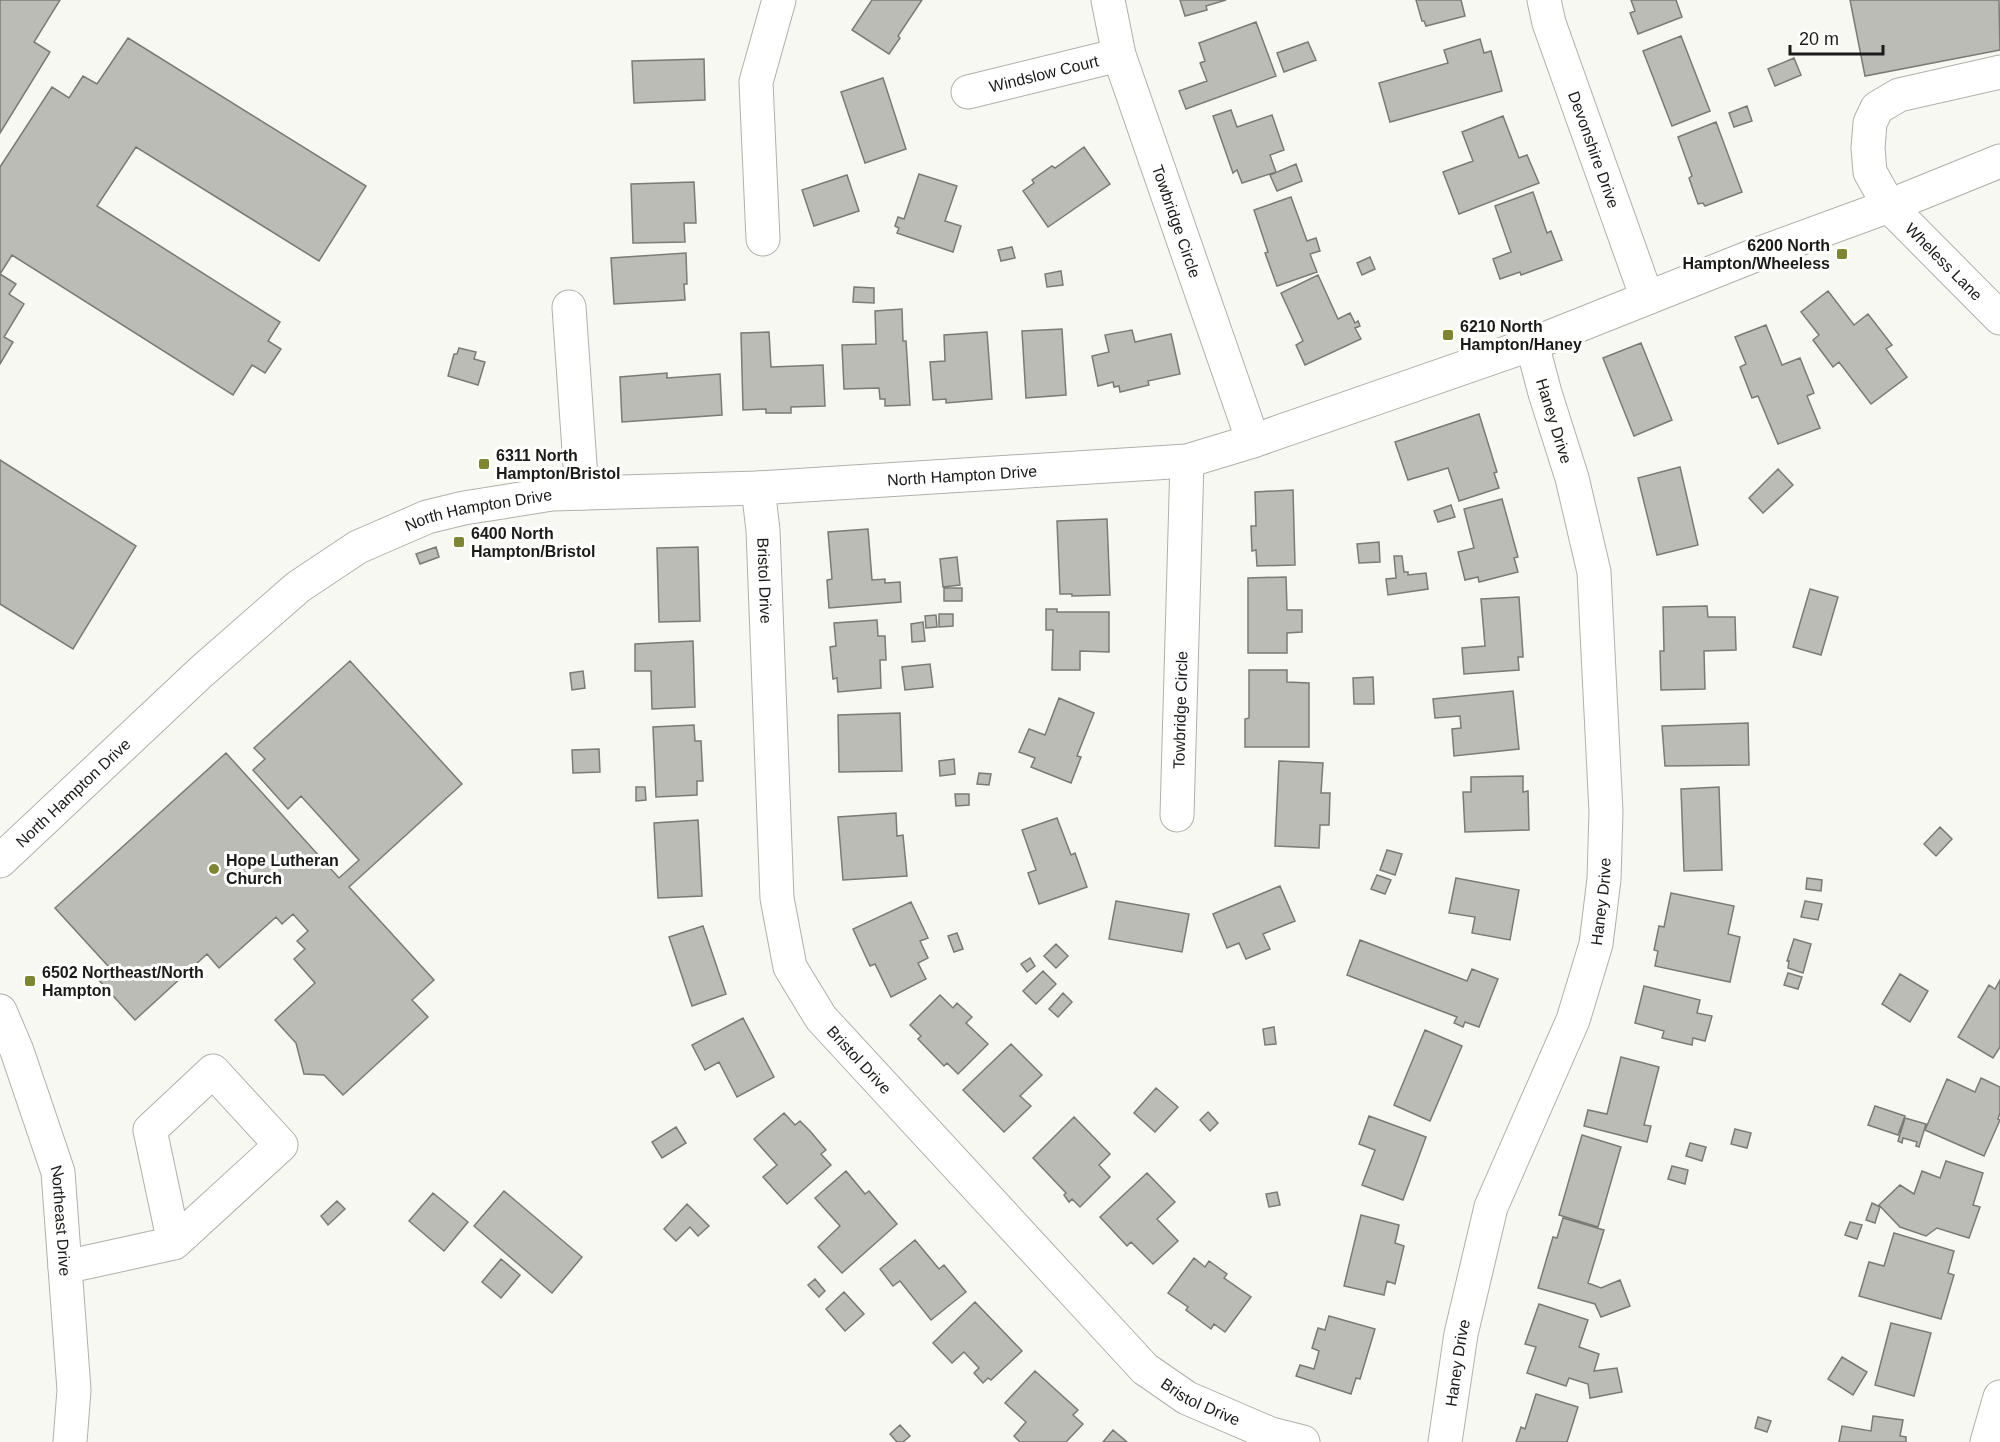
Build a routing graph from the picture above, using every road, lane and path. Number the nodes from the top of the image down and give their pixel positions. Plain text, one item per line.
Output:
1 (779, 0) edge
2 (1108, 0) edge
3 (1544, 0) edge
4 (1119, 55) junction
5 (2000, 72) edge
6 (968, 92) dead end
7 (2000, 161) edge
8 (1889, 206) junction
9 (763, 239) dead end
10 (1647, 298) junction
11 (569, 308) dead end
12 (2000, 318) edge
13 (1532, 344) junction
14 (1253, 441) junction
15 (1187, 461) junction
16 (758, 488) junction
17 (582, 493) junction
18 (1177, 815) dead end
19 (0, 861) edge
20 (0, 1011) edge
21 (174, 1243) junction
22 (65, 1267) junction
23 (2000, 1397) edge
24 (70, 1442) edge
25 (1303, 1442) edge
26 (1445, 1442) edge
27 (1987, 1442) edge

1 - 9 street
2 - 4 street, Towbridge Circle
3 - 10 street, Devonshire Drive
4 - 6 street, Windslow Court
4 - 14 street, Towbridge Circle
5 - 8 street, Wheless Lane
7 - 8 street, North Hampton Drive
8 - 10 street, North Hampton Drive
8 - 12 street, Wheless Lane
10 - 13 street, North Hampton Drive
11 - 17 street
13 - 14 street, North Hampton Drive
13 - 26 street, Haney Drive
14 - 15 street, North Hampton Drive
15 - 16 street, North Hampton Drive
15 - 18 street, Towbridge Circle
16 - 17 street, North Hampton Drive
16 - 25 street, Bristol Drive
17 - 19 street, North Hampton Drive
20 - 22 street, Northeast Drive
21 - 21 street
21 - 22 street
22 - 24 street, Northeast Drive
23 - 27 street

